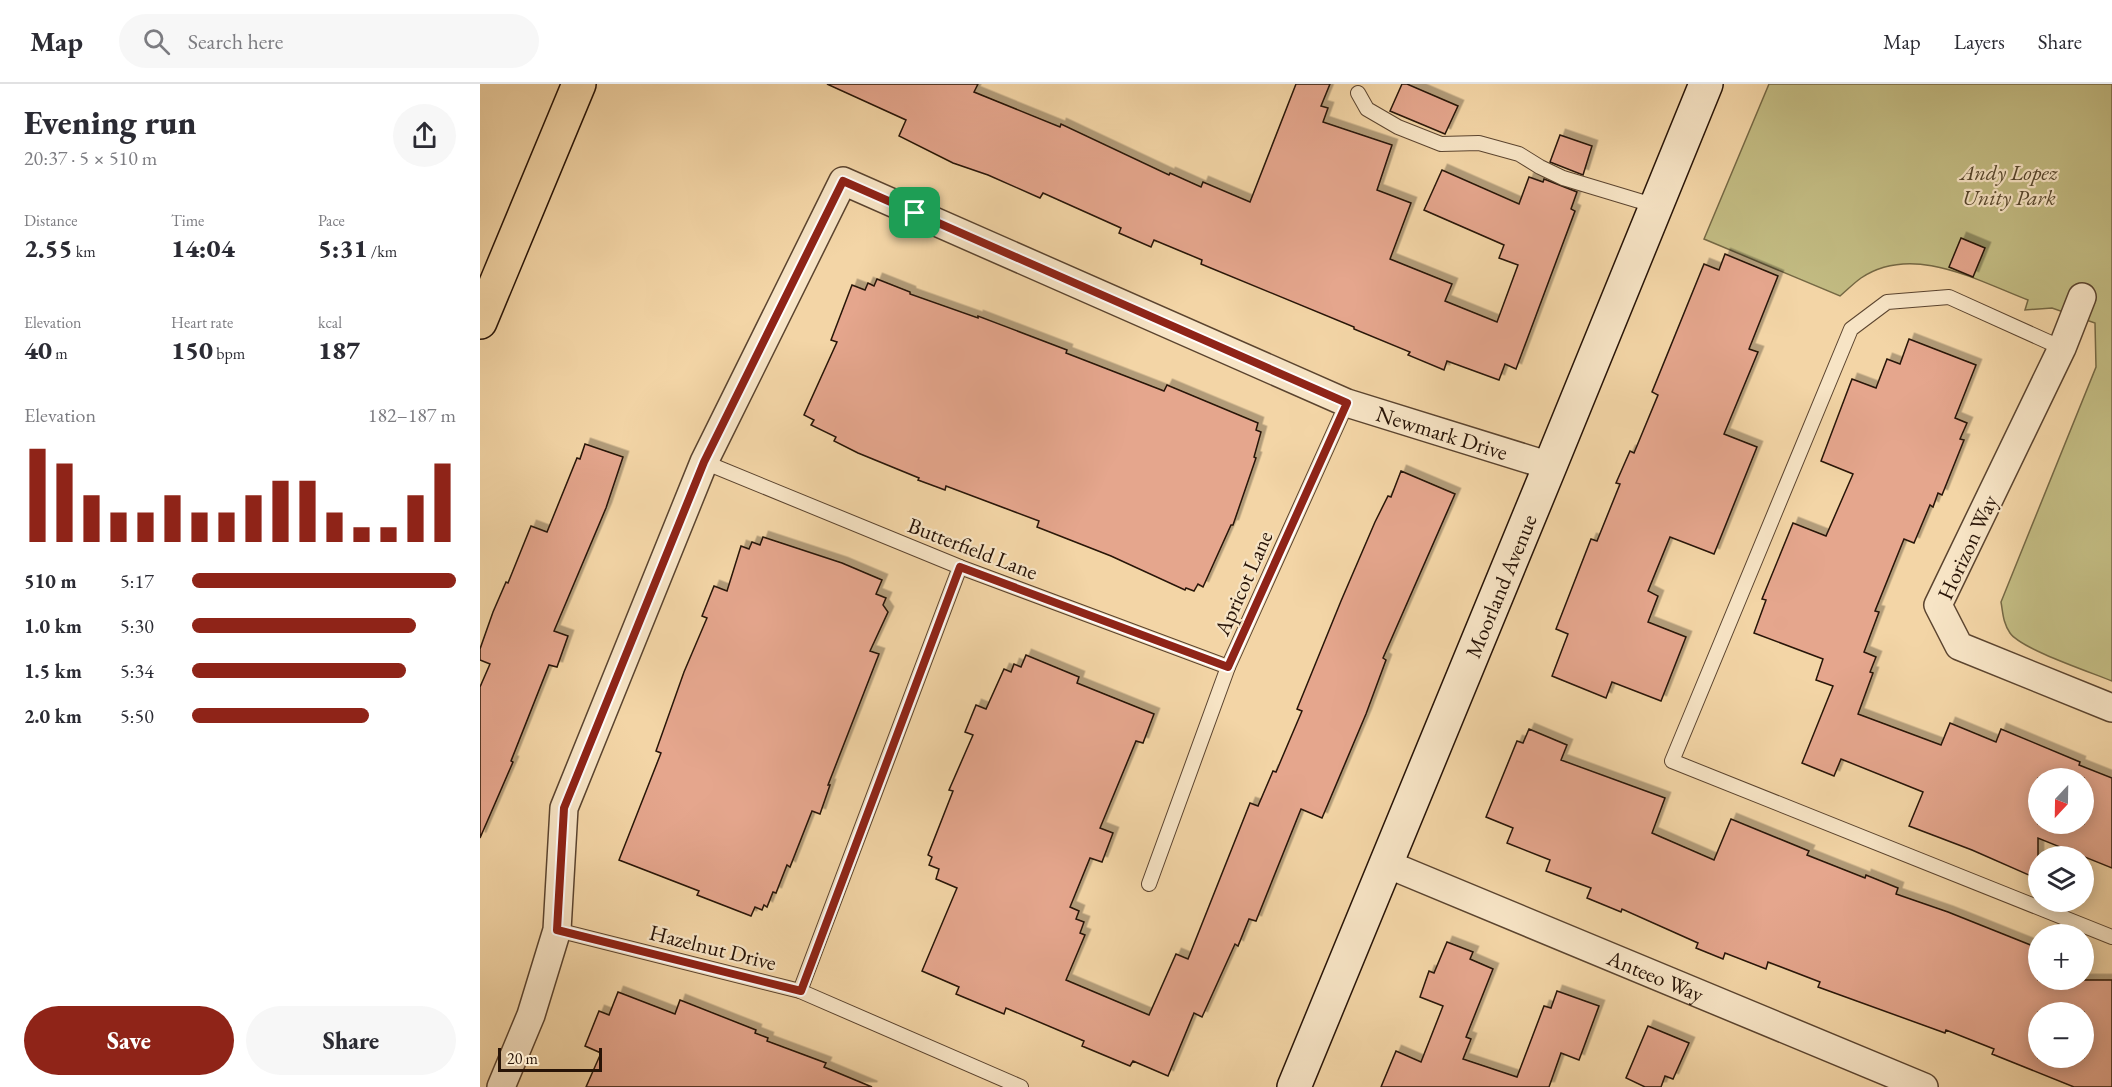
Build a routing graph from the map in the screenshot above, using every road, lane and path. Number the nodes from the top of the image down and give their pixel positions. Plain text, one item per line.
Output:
1 (579, 84) edge
2 (1706, 84) edge
3 (1358, 93) dead end
4 (1656, 206) junction
5 (2082, 297) dead end
6 (480, 322) edge
7 (2062, 348) junction
8 (1347, 403) junction
9 (704, 462) junction
10 (1550, 466) junction
11 (960, 567) junction
12 (1228, 667) junction
13 (2112, 708) edge
14 (1387, 864) junction
15 (1149, 884) dead end
16 (557, 930) junction
17 (2112, 937) edge
18 (801, 991) junction
19 (501, 1087) edge
20 (1021, 1087) edge
21 (1294, 1087) edge
22 (1924, 1087) edge

1 - 6 highway
2 - 4 street, Moorland Avenue
3 - 4 lane
4 - 10 street, Moorland Avenue
5 - 7 street, Horizon Way
7 - 13 street, Horizon Way
7 - 17 lane
8 - 9 street, Newmark Drive
8 - 10 street, Newmark Drive
8 - 12 lane, Apricot Lane
9 - 11 lane, Butterfield Lane
9 - 16 street, Newmark Drive
10 - 14 street, Moorland Avenue
11 - 12 lane, Butterfield Lane
11 - 18 lane
12 - 15 lane, Apricot Lane
14 - 21 street, Moorland Avenue
14 - 22 street, Anteeo Way
16 - 18 lane, Hazelnut Drive
16 - 19 street, Newmark Drive
18 - 20 lane, Hazelnut Drive

